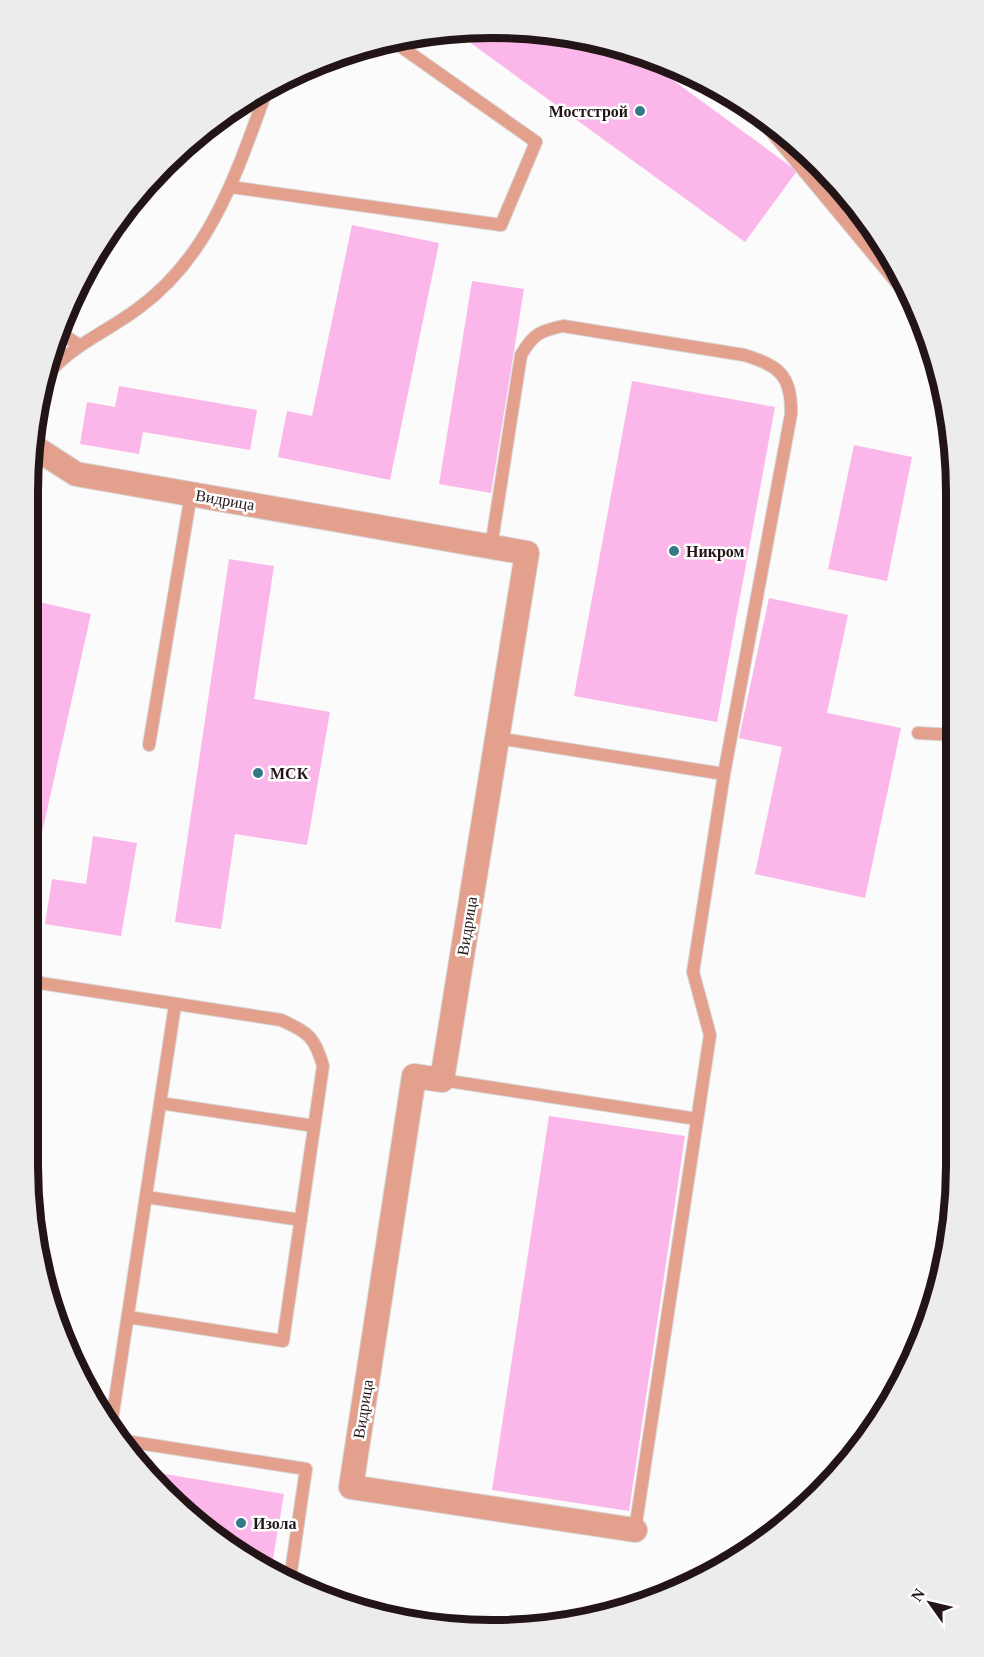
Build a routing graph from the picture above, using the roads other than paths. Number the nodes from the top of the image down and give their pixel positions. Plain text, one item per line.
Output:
1 (401, 47) edge
2 (264, 99) edge
3 (774, 135) edge
4 (231, 187) junction
5 (893, 279) edge
6 (65, 336) edge
7 (79, 345) junction
8 (55, 368) edge
9 (39, 450) edge
10 (191, 494) junction
11 (491, 547) junction
12 (918, 733) dead end
13 (946, 734) edge
14 (497, 738) junction
15 (149, 745) dead end
16 (724, 774) junction
17 (38, 983) edge
18 (175, 1005) junction
19 (442, 1080) junction
20 (160, 1103) junction
21 (697, 1119) junction
22 (315, 1126) junction
23 (146, 1197) junction
24 (301, 1220) junction
25 (128, 1317) junction
26 (113, 1416) edge
27 (131, 1442) edge
28 (635, 1530) joint
29 (291, 1573) edge

1 - 4 lane
2 - 4 lane
3 - 5 lane
4 - 7 lane
6 - 7 lane
7 - 8 lane
9 - 10 street, Видрица
10 - 11 street, Видрица
10 - 15 lane
11 - 14 street, Видрица
11 - 16 lane
12 - 13 lane
14 - 16 lane
14 - 19 street, Видрица
16 - 21 lane
17 - 18 lane
18 - 20 lane
18 - 22 lane
19 - 21 lane
19 - 28 street, Видрица
20 - 22 lane
20 - 23 lane
21 - 28 lane
22 - 24 lane
23 - 24 lane
23 - 25 lane
24 - 25 lane
25 - 26 lane
27 - 29 lane

